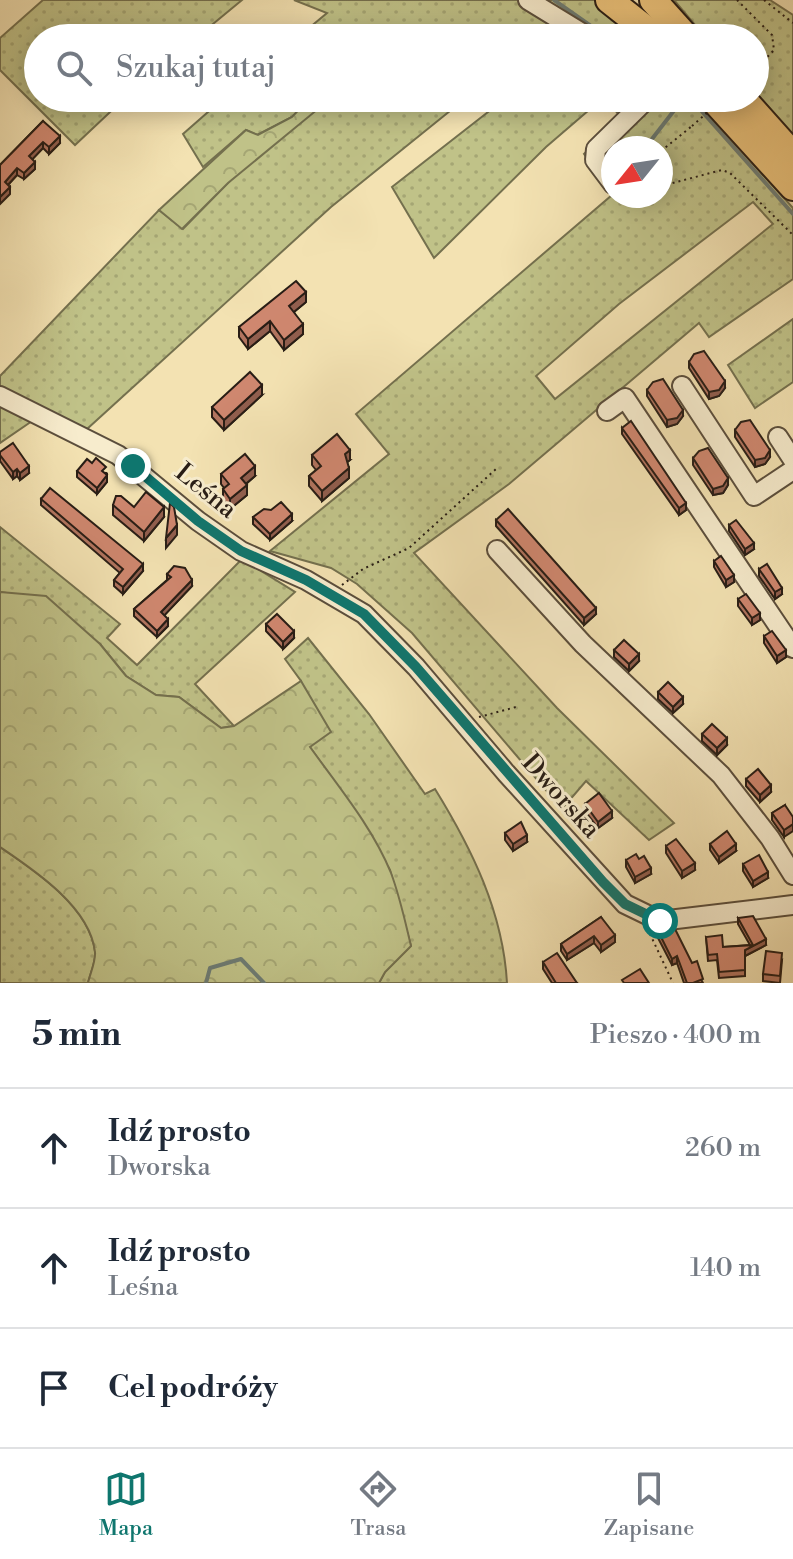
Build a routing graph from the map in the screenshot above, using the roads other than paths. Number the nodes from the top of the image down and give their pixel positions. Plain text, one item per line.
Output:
1 (528, 0) edge
2 (609, 0) edge
3 (625, 0) edge
4 (653, 0) edge
5 (664, 0) edge
6 (567, 24) edge
7 (649, 24) edge
8 (655, 24) edge
9 (665, 24) edge
10 (669, 24) edge
11 (640, 112) edge
12 (725, 112) edge
13 (755, 112) edge
14 (611, 136) edge
15 (601, 145) edge
16 (793, 155) edge
17 (601, 168) edge
18 (793, 187) edge
19 (682, 386) dead end
20 (0, 396) edge
21 (607, 411) dead end
22 (778, 437) dead end
23 (793, 460) edge
24 (793, 470) edge
25 (497, 550) dead end
26 (335, 597) joint
27 (793, 648) edge
28 (793, 875) edge
29 (793, 905) edge

1 - 6 street
2 - 7 highway
3 - 8 highway
4 - 9 highway
5 - 10 highway
11 - 14 street
12 - 18 highway
13 - 16 highway
15 - 17 street
19 - 24 street
20 - 26 street, Leśna
21 - 27 street
22 - 23 street
25 - 28 street
26 - 29 street, Dworska

